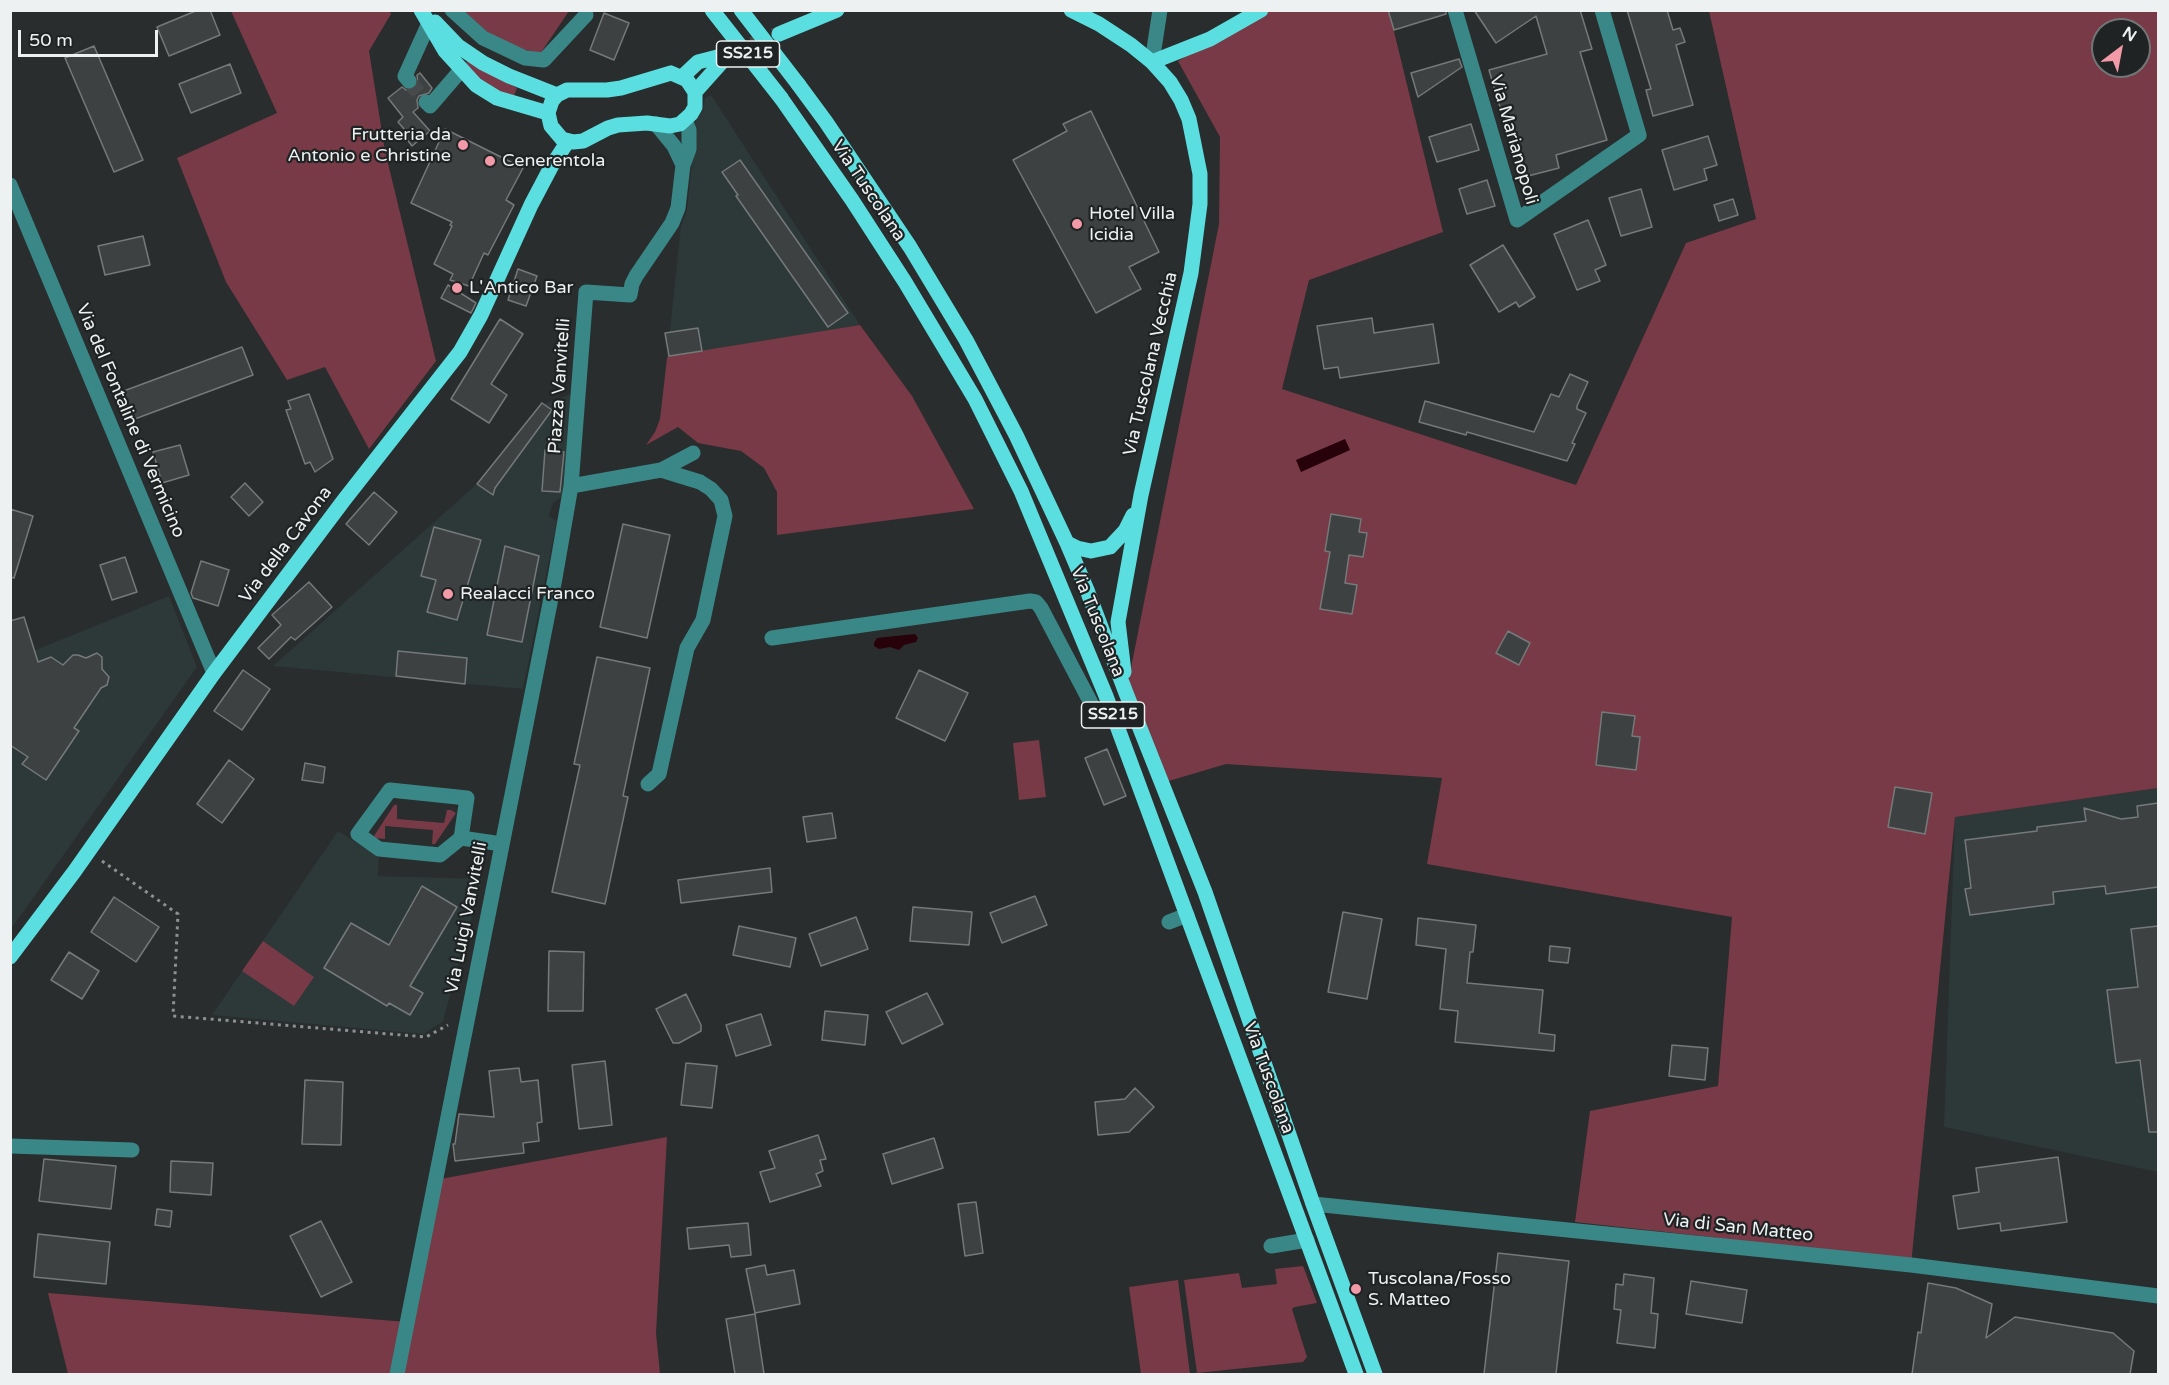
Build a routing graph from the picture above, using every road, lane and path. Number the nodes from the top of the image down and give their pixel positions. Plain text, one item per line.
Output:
1 (452, 10) edge
2 (712, 10) edge
3 (741, 10) edge
4 (837, 10) edge
5 (1071, 10) edge
6 (1160, 10) edge
7 (1261, 10) edge
8 (1455, 10) edge
9 (1602, 10) edge
10 (425, 15) edge
11 (586, 15) dead end
12 (779, 34) tunnel mouth
13 (1152, 62) junction
14 (461, 70) junction
15 (682, 77) junction
16 (409, 81) dead end
17 (695, 92) junction
18 (557, 95) junction
19 (426, 102) dead end
20 (548, 113) junction
21 (685, 120) junction
22 (656, 124) junction
23 (568, 141) junction
24 (683, 165) junction
25 (10, 185) edge
26 (693, 453) dead end
27 (573, 468) joint
28 (661, 470) junction
29 (571, 486) junction
30 (1141, 495) junction
31 (1066, 543) junction
32 (772, 638) dead end
33 (214, 673) junction
34 (1126, 693) junction
35 (1106, 696) junction
36 (648, 784) dead end
37 (461, 838) junction
38 (502, 844) junction
39 (88, 852) junction
40 (1187, 915) junction
41 (1169, 922) dead end
42 (10, 957) edge
43 (468, 1015) junction
44 (10, 1146) edge
45 (132, 1150) dead end
46 (1313, 1204) junction
47 (1307, 1240) junction
48 (1271, 1246) dead end
49 (2158, 1296) edge
50 (397, 1374) edge
51 (1356, 1374) edge
52 (1375, 1374) edge

1 - 11 street
2 - 35 main road, Via Tuscolana / SS215, bridge
3 - 31 main road, Via Tuscolana / SS215, bridge
4 - 12 main road
5 - 13 main road, Via Tuscolana Vecchia
6 - 13 street
7 - 13 main road
8 - 9 street, Via Marianopoli
10 - 14 main road
10 - 16 street
10 - 18 main road
13 - 30 main road, Via Tuscolana Vecchia
14 - 19 street
14 - 20 main road
15 - 17 main road
15 - 17 main road
15 - 18 main road
17 - 21 main road
18 - 20 main road
20 - 23 main road
21 - 22 main road
21 - 24 street
22 - 23 main road
22 - 24 street
23 - 33 main road, Via della Cavona
24 - 27 street, Piazza Vanvitelli
25 - 33 street, Via del Fontaline di Vermicino
26 - 28 street
27 - 29 street, Via Luigi Vanvitelli
28 - 29 street
28 - 36 street
29 - 38 street, Via Luigi Vanvitelli
30 - 31 main road
30 - 34 main road
31 - 34 main road, Via Tuscolana / SS215
32 - 35 street
33 - 39 main road, Via della Cavona
34 - 46 main road, Via Tuscolana / SS215
35 - 40 main road, Via Tuscolana / SS215
37 - 37 street
37 - 38 street
38 - 43 street, Via Luigi Vanvitelli
39 - 42 main road, Via della Cavona
39 - 43 path
40 - 41 street
40 - 47 main road, Via Tuscolana / SS215
43 - 50 street, Via Luigi Vanvitelli
44 - 45 street
46 - 49 street, Via di San Matteo
46 - 52 main road, Via Tuscolana / SS215
47 - 48 street
47 - 51 main road, Via Tuscolana / SS215

